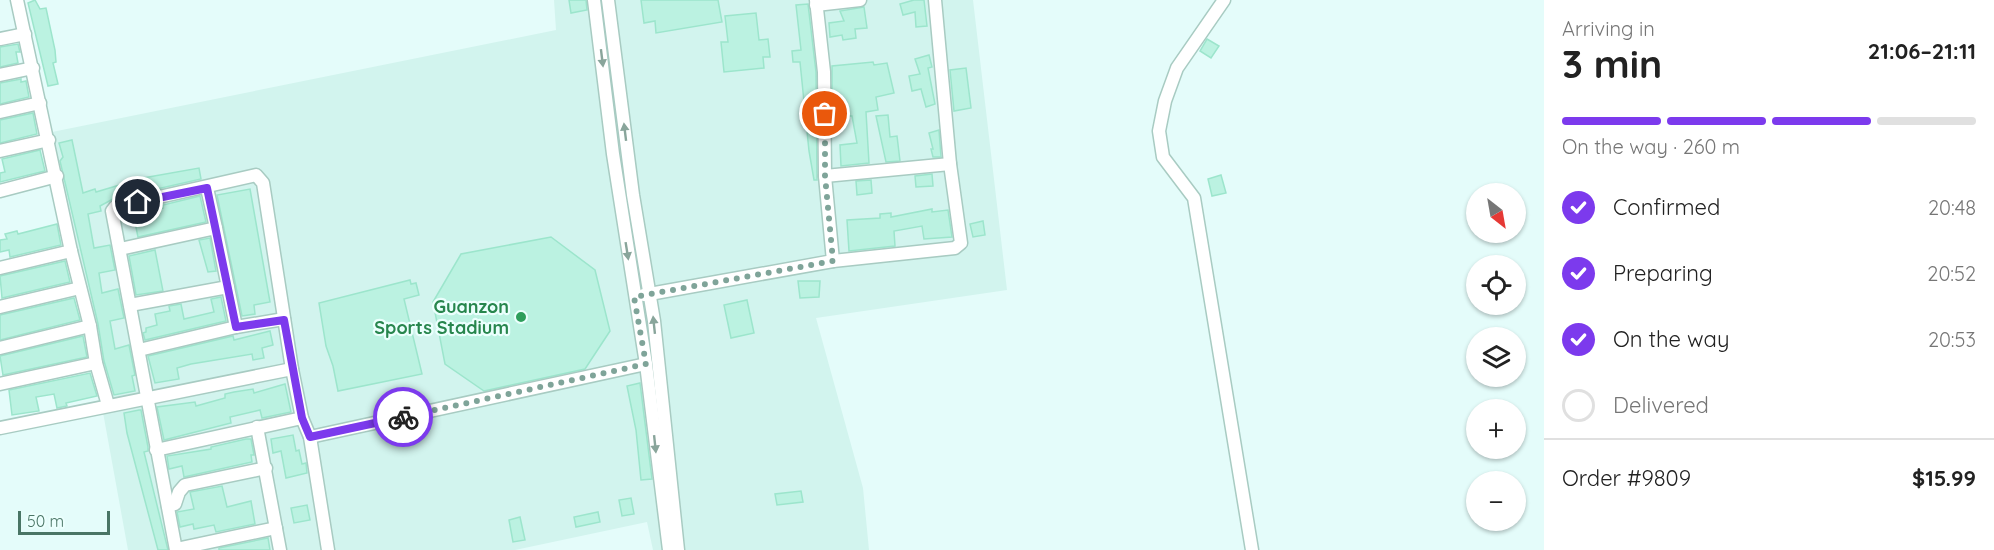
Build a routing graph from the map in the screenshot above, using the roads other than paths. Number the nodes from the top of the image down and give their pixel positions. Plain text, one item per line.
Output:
1 (17, 0) edge
2 (594, 0) edge
3 (608, 0) edge
4 (860, 0) edge
5 (935, 0) edge
6 (1224, 0) edge
7 (816, 2) edge
8 (25, 34) junction
9 (0, 39) edge
10 (33, 68) junction
11 (0, 75) edge
12 (40, 103) junction
13 (0, 111) edge
14 (49, 140) junction
15 (0, 151) edge
16 (950, 164) junction
17 (57, 176) junction
18 (825, 176) junction
19 (207, 188) junction
20 (0, 191) edge
21 (216, 228) junction
22 (120, 249) junction
23 (71, 252) junction
24 (833, 261) junction
25 (0, 268) edge
26 (228, 287) junction
27 (80, 288) junction
28 (650, 293) junction
29 (634, 297) junction
30 (130, 305) junction
31 (0, 307) edge
32 (284, 320) junction
33 (90, 326) junction
34 (236, 327) junction
35 (0, 348) edge
36 (139, 350) junction
37 (96, 363) junction
38 (646, 364) junction
39 (292, 369) junction
40 (0, 384) edge
41 (148, 399) junction
42 (108, 405) junction
43 (302, 418) junction
44 (257, 427) junction
45 (0, 428) edge
46 (310, 437) junction
47 (156, 450) junction
48 (266, 468) junction
49 (668, 504) junction
50 (168, 506) junction
51 (276, 528) junction
52 (176, 549) edge
53 (280, 550) edge
54 (328, 550) edge
55 (669, 550) edge
56 (678, 550) edge
57 (1252, 550) edge

1 - 8 street
2 -> 29 street
28 -> 3 street
4 - 7 street
5 - 16 street
6 - 57 street
7 - 18 street
8 - 9 street
8 - 10 street
10 - 11 street
10 - 12 street
12 - 13 street
12 - 14 street
14 - 15 street
14 - 17 street
16 - 18 street
16 - 24 street
17 - 20 street
17 - 23 street
18 - 24 street
19 - 21 street
19 - 22 street
19 - 32 street
21 - 22 street
21 - 26 street
22 - 30 street
23 - 25 street
23 - 27 street
24 - 28 street
26 - 30 street
26 - 34 street
27 - 31 street
27 - 33 street
28 - 29 street
49 -> 28 street
29 - 38 street
30 - 36 street
32 - 34 street
32 - 39 street
33 - 35 street
33 - 37 street
34 - 36 street
36 - 41 street
37 - 40 street
37 - 42 street
38 - 46 street
38 -> 49 street
39 - 41 street
39 - 43 street
41 - 42 street
41 - 47 street
42 - 45 street
43 - 44 street
43 - 46 street
44 - 47 street
44 - 48 street
46 - 54 street
47 - 50 street
48 - 50 street
48 - 51 street
49 - 55 street
49 - 56 street
50 - 52 street
51 - 52 street
51 - 53 street

